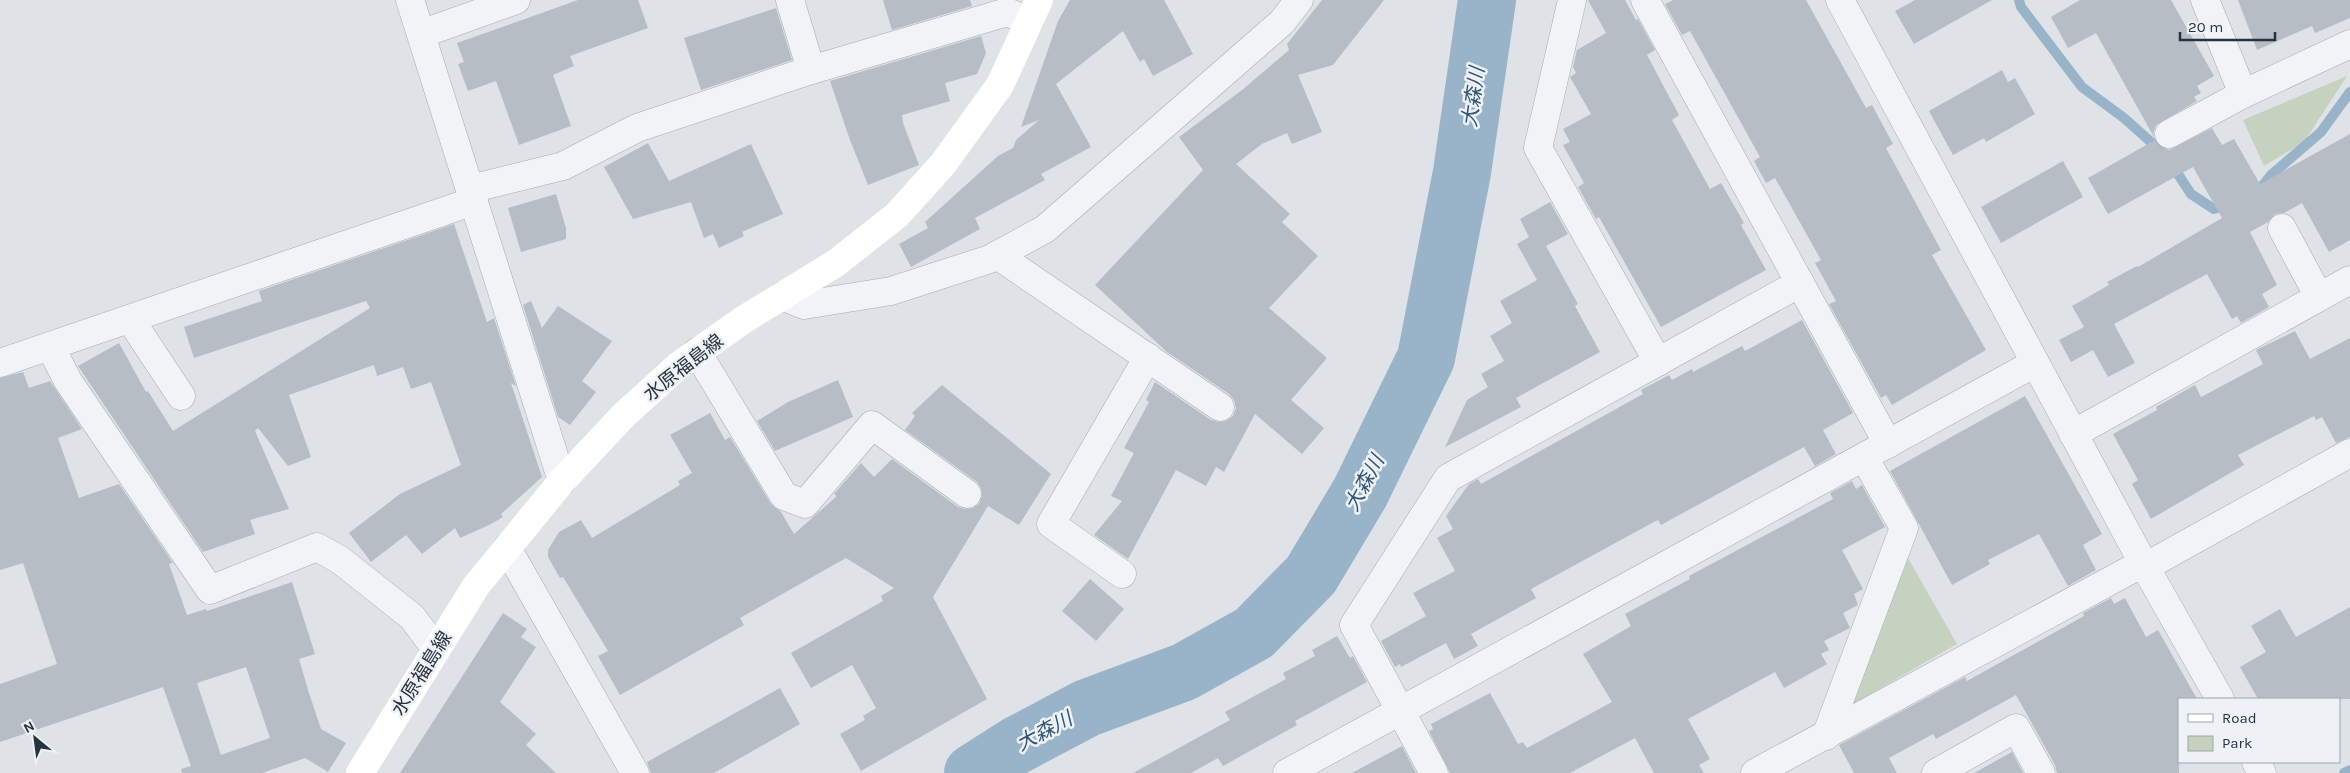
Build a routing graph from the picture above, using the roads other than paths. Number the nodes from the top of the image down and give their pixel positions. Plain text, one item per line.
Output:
1 (410, 0) edge
2 (516, 0) edge
3 (790, 0) edge
4 (1299, 0) edge
5 (1572, 0) edge
6 (1645, 0) edge
7 (1840, 0) edge
8 (2205, 0) edge
9 (1034, 10) edge
10 (421, 34) junction
11 (2350, 44) edge
12 (811, 70) junction
13 (2242, 94) junction
14 (2169, 134) dead end
15 (472, 195) junction
16 (2282, 228) dead end
17 (997, 255) junction
18 (2350, 280) edge
19 (1800, 282) junction
20 (782, 296) junction
21 (2319, 297) junction
22 (130, 319) junction
23 (50, 346) junction
24 (697, 352) junction
25 (1148, 357) junction
26 (1658, 362) junction
27 (0, 363) edge
28 (2035, 364) junction
29 (181, 396) dead end
30 (1220, 407) dead end
31 (2073, 434) junction
32 (1876, 450) junction
33 (2350, 453) edge
34 (562, 481) junction
35 (967, 494) dead end
36 (507, 548) junction
37 (2144, 565) junction
38 (1122, 574) dead end
39 (436, 649) junction
40 (2219, 698) edge
41 (1400, 710) junction
42 (1826, 736) junction
43 (360, 773) edge
44 (635, 773) edge
45 (1287, 773) edge
46 (1434, 773) edge
47 (1755, 773) edge
48 (1936, 773) edge
49 (2041, 773) edge

1 - 10 street
2 - 10 street
3 - 12 street
4 - 17 street
5 - 26 street
6 - 19 street
7 - 28 street
8 - 13 street
9 - 12 street
9 - 20 main road, 水原福島線
10 - 15 street
11 - 13 street
12 - 15 street
13 - 14 street
15 - 22 street
15 - 34 street
16 - 21 street
17 - 20 street
17 - 25 street
18 - 21 street
19 - 26 street
19 - 32 street
20 - 24 main road, 水原福島線
21 - 31 street
22 - 23 street
22 - 29 street
23 - 27 street
23 - 39 street
24 - 34 main road, 水原福島線
24 - 35 street
25 - 30 street
25 - 38 street
26 - 41 street
28 - 31 street
28 - 32 street
31 - 37 street
32 - 41 street
32 - 42 street
33 - 37 street
34 - 36 main road, 水原福島線
36 - 39 main road, 水原福島線
36 - 44 street
37 - 40 street
37 - 42 street
39 - 43 main road, 水原福島線
41 - 45 street
41 - 46 street
42 - 47 street
48 - 49 street

